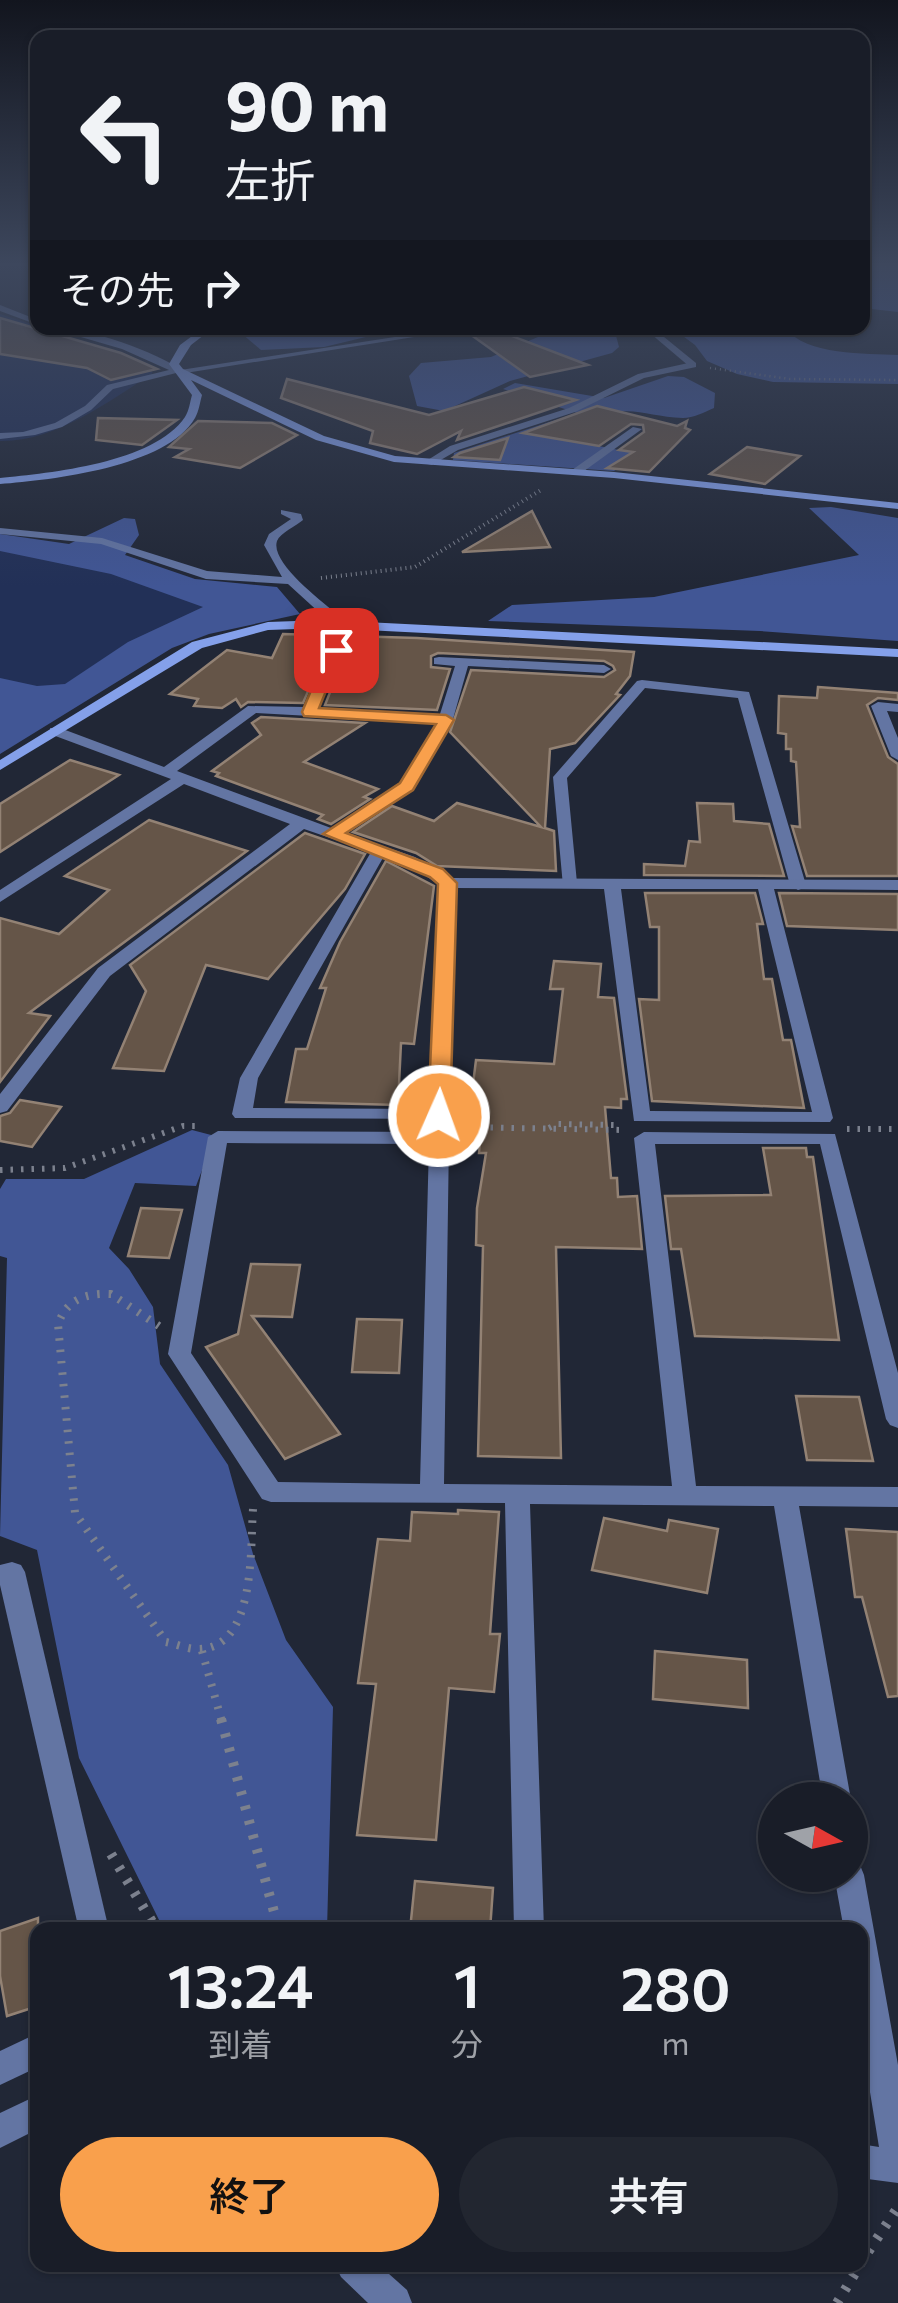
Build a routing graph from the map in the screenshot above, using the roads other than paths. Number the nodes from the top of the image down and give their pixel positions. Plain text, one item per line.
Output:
1 (172, 372) edge
2 (180, 372) edge
3 (182, 372) edge
4 (659, 372) edge
5 (637, 429) dead end
6 (0, 436) edge
7 (428, 463) junction
8 (574, 472) junction
9 (0, 481) edge
10 (898, 506) edge
11 (285, 512) dead end
12 (0, 531) edge
13 (291, 581) junction
14 (325, 624) junction
15 (336, 650) dead end
16 (898, 653) edge
17 (440, 661) dead end
18 (464, 662) junction
19 (604, 669) dead end
20 (898, 708) edge
21 (310, 712) junction
22 (446, 720) junction
23 (56, 731) junction
24 (898, 756) edge
25 (0, 766) edge
26 (166, 772) junction
27 (183, 778) junction
28 (301, 822) junction
29 (332, 834) junction
30 (379, 852) junction
31 (448, 883) junction
32 (569, 884) junction
33 (612, 884) junction
34 (764, 884) junction
35 (798, 885) junction
36 (898, 885) edge
37 (0, 898) edge
38 (0, 1106) edge
39 (898, 1419) edge
40 (432, 1493) junction
41 (517, 1494) junction
42 (685, 1496) junction
43 (785, 1496) junction
44 (898, 1497) edge
45 (0, 1575) edge
46 (834, 1782) edge
47 (853, 1892) edge
48 (92, 1922) edge
49 (528, 1922) edge
50 (857, 1922) edge
51 (868, 1987) edge
52 (30, 2053) edge
53 (0, 2068) edge
54 (30, 2115) edge
55 (0, 2131) edge
56 (868, 2161) edge
57 (898, 2163) edge
58 (361, 2272) edge
59 (394, 2303) edge

1 - 6 street
2 - 9 street
3 - 7 street
4 - 7 street
5 - 8 street
7 - 8 street
8 - 10 street
11 - 13 street
12 - 13 street
13 - 14 street
14 - 16 street
14 - 23 street
15 - 21 street
17 - 18 street
18 - 19 street
18 - 22 street
20 - 24 street
21 - 22 street
21 - 26 street
22 - 29 street
23 - 25 street
23 - 26 street
26 - 27 street
27 - 28 street
27 - 37 street
28 - 29 street
28 - 38 street
29 - 30 street
30 - 31 street
30 - 31 street
31 - 32 street
32 - 33 street
32 - 35 street
33 - 34 street
33 - 34 street
34 - 35 street
35 - 36 street
39 - 42 street
40 - 40 street
40 - 41 street
41 - 42 street
41 - 49 street
42 - 43 street
43 - 44 street
43 - 46 street
45 - 48 street
47 - 50 street
51 - 57 street
52 - 53 street
54 - 55 street
56 - 57 street
58 - 59 street

